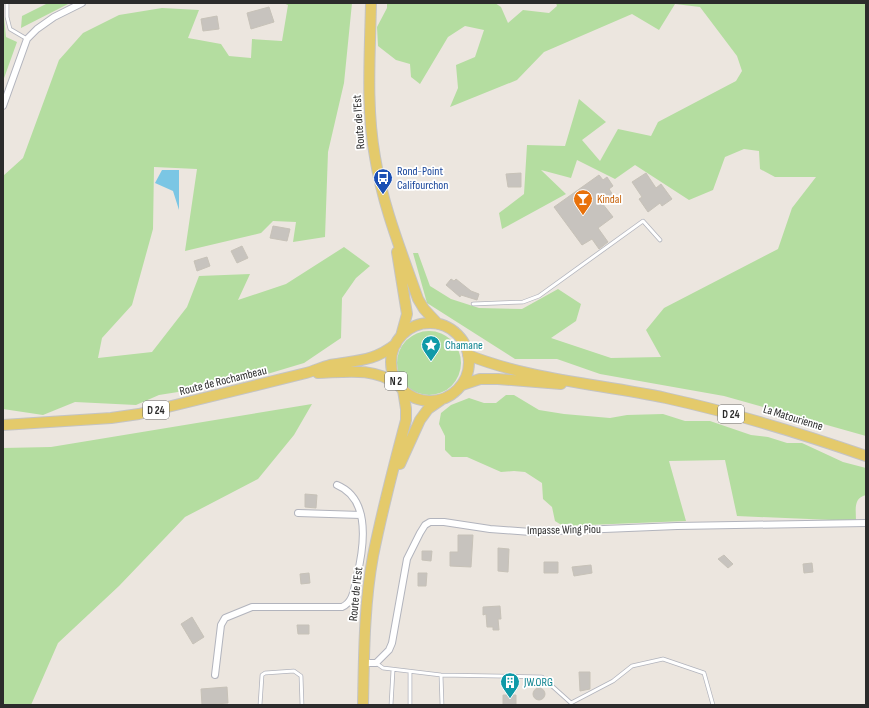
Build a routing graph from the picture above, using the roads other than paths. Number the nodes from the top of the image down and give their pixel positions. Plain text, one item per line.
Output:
1 (7, 3) edge
2 (82, 3) edge
3 (371, 3) edge
4 (26, 39) junction
5 (3, 106) edge
6 (395, 236) junction
7 (660, 240) dead end
8 (473, 304) dead end
9 (438, 324) junction
10 (399, 340) junction
11 (468, 355) junction
12 (306, 373) junction
13 (462, 385) junction
14 (593, 386) junction
15 (401, 387) junction
16 (443, 399) junction
17 (3, 425) edge
18 (866, 456) edge
19 (337, 485) dead end
20 (390, 488) junction
21 (298, 513) dead end
22 (361, 515) junction
23 (866, 523) edge
24 (362, 556) junction
25 (373, 556) junction
26 (364, 663) junction
27 (376, 664) junction
28 (393, 670) junction
29 (410, 672) junction
30 (215, 675) dead end
31 (441, 675) junction
32 (571, 704) edge
33 (260, 705) edge
34 (302, 705) edge
35 (363, 705) edge
36 (391, 705) edge
37 (410, 705) edge
38 (442, 705) edge
39 (713, 705) edge

1 - 4 lane
2 - 4 street
3 - 6 main road, Route de l'Est / N 2
4 - 5 street
6 - 9 main road, Route de l'Est / N 2
6 - 10 main road, Route de l'Est / N 2
7 - 8 lane
9 - 10 main road
9 - 11 main road, N 2
10 - 12 main road, Route de Rochambeau / D 24
10 - 15 main road, N 2
11 - 13 main road, N 2
11 - 14 main road, La Matourienne / D 24
12 - 15 main road, Route de Rochambeau / D 24
12 - 17 main road, Route de Rochambeau / D 24
13 - 14 main road, La Matourienne / D 24
13 - 16 main road, N 2
14 - 18 main road, La Matourienne / D 24
15 - 16 main road, N 2
15 - 20 main road, Route de l'Est / N 2
16 - 20 main road, Route de l'Est / N 2
19 - 22 street
20 - 25 main road, Route de l'Est / N 2
21 - 22 street
22 - 24 street
23 - 27 street, Impasse Wing Piou
24 - 25 street
24 - 30 street
25 - 26 main road, Route de l'Est / N 2
26 - 27 street
26 - 35 main road, Route de l'Est / N 2
27 - 28 lane
28 - 29 lane
28 - 36 lane
29 - 31 lane
29 - 37 lane
31 - 32 lane
31 - 38 lane
32 - 39 lane
33 - 34 lane

